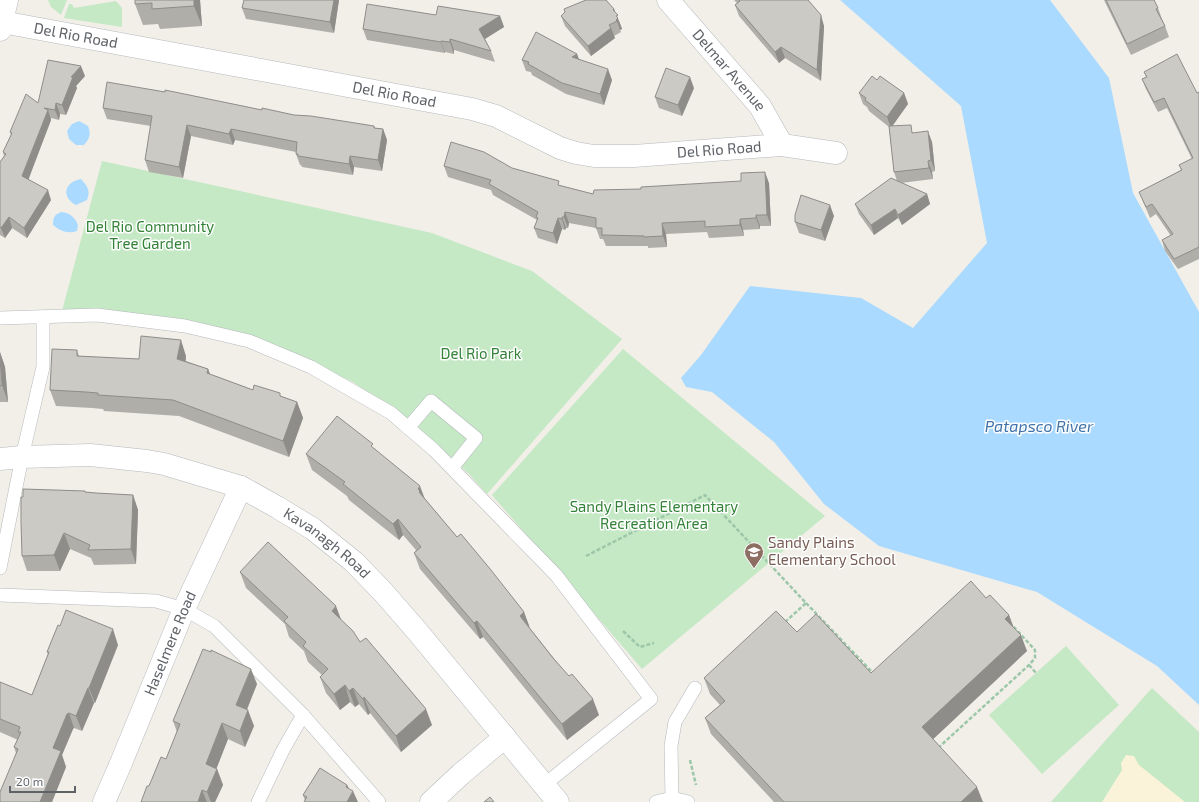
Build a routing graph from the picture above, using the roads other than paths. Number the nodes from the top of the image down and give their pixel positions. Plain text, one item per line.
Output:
1 (7, 0) edge
2 (668, 0) edge
3 (1, 26) edge
4 (782, 145) junction
5 (836, 153) dead end
6 (43, 317) junction
7 (0, 318) edge
8 (408, 428) junction
9 (22, 457) junction
10 (0, 459) edge
11 (452, 468) junction
12 (241, 487) junction
13 (0, 568) edge
14 (0, 595) edge
15 (184, 609) junction
16 (695, 688) dead end
17 (303, 715) junction
18 (505, 737) junction
19 (544, 785) junction
20 (672, 798) junction
21 (104, 802) edge
22 (258, 802) edge
23 (379, 802) edge
24 (431, 802) edge
25 (558, 802) edge
26 (656, 802) edge
27 (688, 802) edge

1 - 3 street
2 - 4 street, Delmar Avenue
3 - 4 street, Del Rio Road
4 - 5 street, Del Rio Road
6 - 7 lane
6 - 8 lane
6 - 9 lane
8 - 11 lane
8 - 11 lane
9 - 10 street, Kavanagh Road
9 - 12 street, Kavanagh Road
9 - 13 lane
11 - 19 lane
12 - 15 street, Haselmere Road
12 - 18 street, Kavanagh Road
14 - 15 lane
15 - 17 lane
15 - 21 street, Haselmere Road
16 - 20 lane
17 - 22 lane
17 - 23 lane
18 - 19 street, Kavanagh Road
18 - 24 street
19 - 25 street, Kavanagh Road
20 - 26 lane
20 - 27 lane

